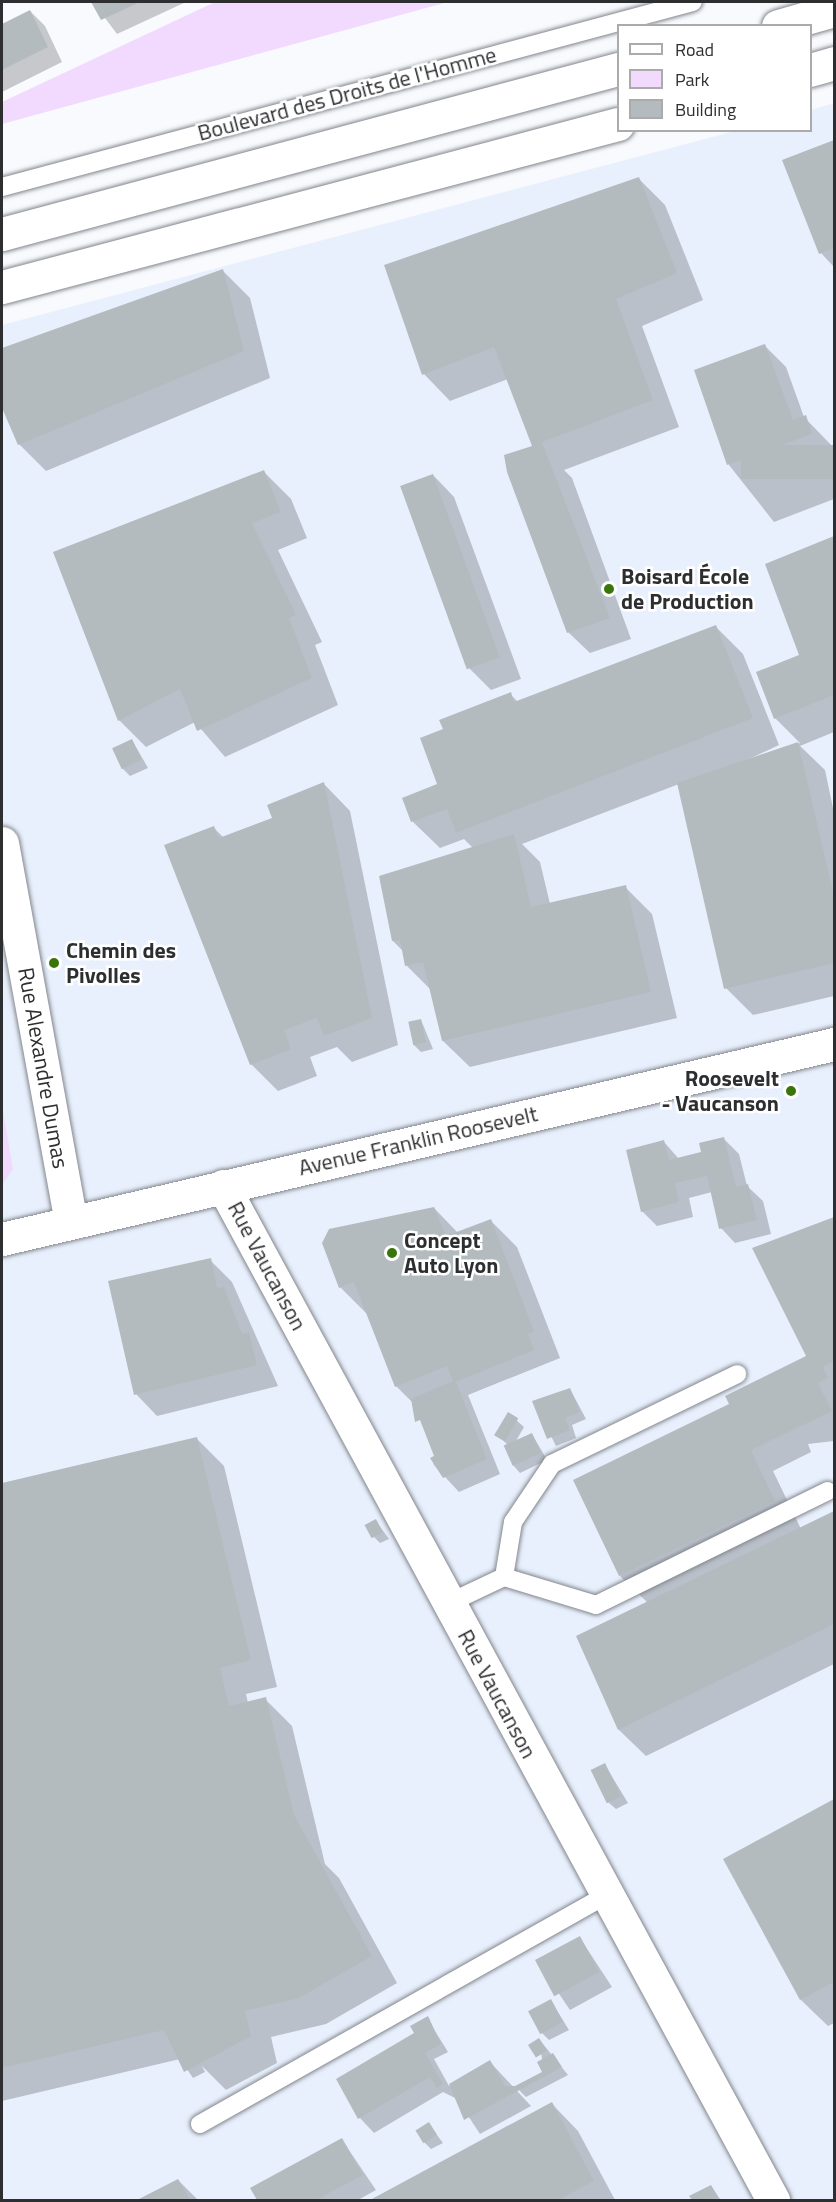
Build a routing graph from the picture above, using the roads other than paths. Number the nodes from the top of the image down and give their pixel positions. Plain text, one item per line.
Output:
1 (693, 2) edge
2 (834, 10) edge
3 (785, 24) edge
4 (834, 63) edge
5 (617, 69) edge
6 (812, 69) edge
7 (617, 123) edge
8 (2, 187) edge
9 (2, 234) edge
10 (2, 287) edge
11 (2, 843) edge
12 (834, 1044) edge
13 (224, 1186) junction
14 (71, 1222) junction
15 (2, 1239) edge
16 (737, 1374) dead end
17 (828, 1491) dead end
18 (504, 1577) junction
19 (449, 1603) junction
20 (606, 1895) junction
21 (200, 2124) dead end
22 (773, 2200) edge

1 - 8 lane, Boulevard des Droits de l'Homme
2 - 3 street
4 - 6 street
5 - 9 street, Boulevard des Droits de l'Homme
7 - 10 street
11 - 14 street, Rue Alexandre Dumas
12 - 13 street, Avenue Franklin Roosevelt
13 - 14 street, Avenue Franklin Roosevelt
13 - 19 street, Rue Vaucanson
14 - 15 street, Avenue Franklin Roosevelt
16 - 18 lane
17 - 18 lane
18 - 19 lane
19 - 20 street, Rue Vaucanson
20 - 21 lane
20 - 22 street, Rue Vaucanson

